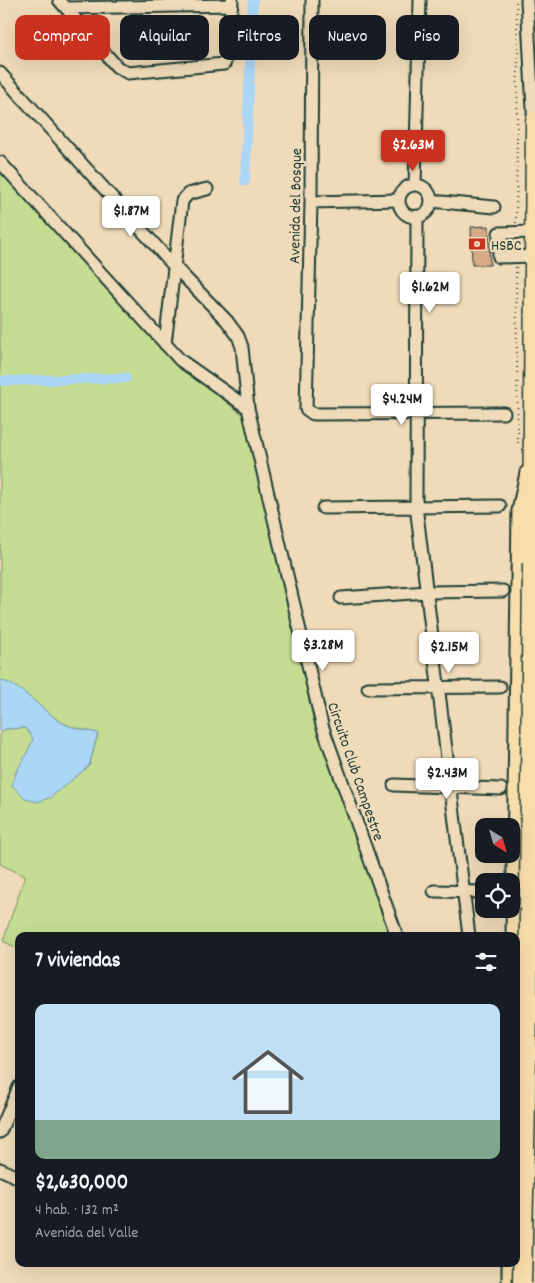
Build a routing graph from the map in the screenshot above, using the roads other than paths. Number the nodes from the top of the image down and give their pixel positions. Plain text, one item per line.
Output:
1 (312, 0) edge
2 (420, 0) edge
3 (527, 0) edge
4 (232, 2) edge
5 (63, 4) edge
6 (0, 73) edge
7 (535, 122) edge
8 (535, 147) edge
9 (0, 162) edge
10 (415, 185) junction
11 (207, 189) dead end
12 (399, 200) junction
13 (311, 202) junction
14 (431, 202) junction
15 (494, 206) dead end
16 (417, 216) junction
17 (534, 232) edge
18 (534, 256) edge
19 (173, 265) junction
20 (165, 344) junction
21 (248, 408) junction
22 (418, 412) junction
23 (504, 413) dead end
24 (534, 440) edge
25 (416, 506) junction
26 (500, 506) dead end
27 (323, 508) dead end
28 (503, 591) dead end
29 (427, 592) junction
30 (341, 598) dead end
31 (437, 687) junction
32 (500, 687) dead end
33 (368, 688) dead end
34 (394, 786) dead end
35 (451, 787) junction
36 (501, 789) dead end
37 (516, 818) edge
38 (520, 818) edge
39 (535, 818) edge
40 (515, 863) edge
41 (434, 891) dead end
42 (464, 892) junction
43 (475, 892) edge
44 (396, 932) edge
45 (469, 932) edge
46 (514, 932) edge
47 (520, 1032) edge
48 (535, 1032) edge
49 (15, 1096) edge
50 (535, 1100) edge
51 (520, 1105) edge
52 (0, 1132) edge
53 (0, 1169) edge
54 (15, 1176) edge
55 (510, 1267) edge
56 (510, 1283) edge
57 (522, 1283) edge

1 - 13 street, Avenida del Bosque
2 - 10 street
3 - 8 street
4 - 5 street
4 - 5 street
6 - 19 street, Circuito Club Campestre
7 - 8 highway
8 - 17 highway
9 - 20 street
10 - 12 street
10 - 14 street
11 - 19 street
12 - 13 street
12 - 16 street
13 - 22 street, Avenida del Bosque
14 - 15 street
14 - 16 street
16 - 22 street
17 - 18 highway
17 - 18 street
18 - 24 highway
19 - 20 street
19 - 21 street, Circuito Club Campestre
20 - 21 street
21 - 44 street, Circuito Club Campestre
22 - 23 street
22 - 25 street
24 - 37 main road
24 - 57 highway, bridge
25 - 26 street
25 - 27 street
25 - 29 street
28 - 29 street
29 - 30 street
29 - 31 street
31 - 32 street
31 - 33 street
31 - 35 street
34 - 35 street
35 - 36 street
35 - 42 street
38 - 39 main road
40 - 46 main road
41 - 42 street
42 - 43 street
42 - 45 street
47 - 48 street
49 - 52 street
50 - 51 main road
53 - 54 street
55 - 56 main road

